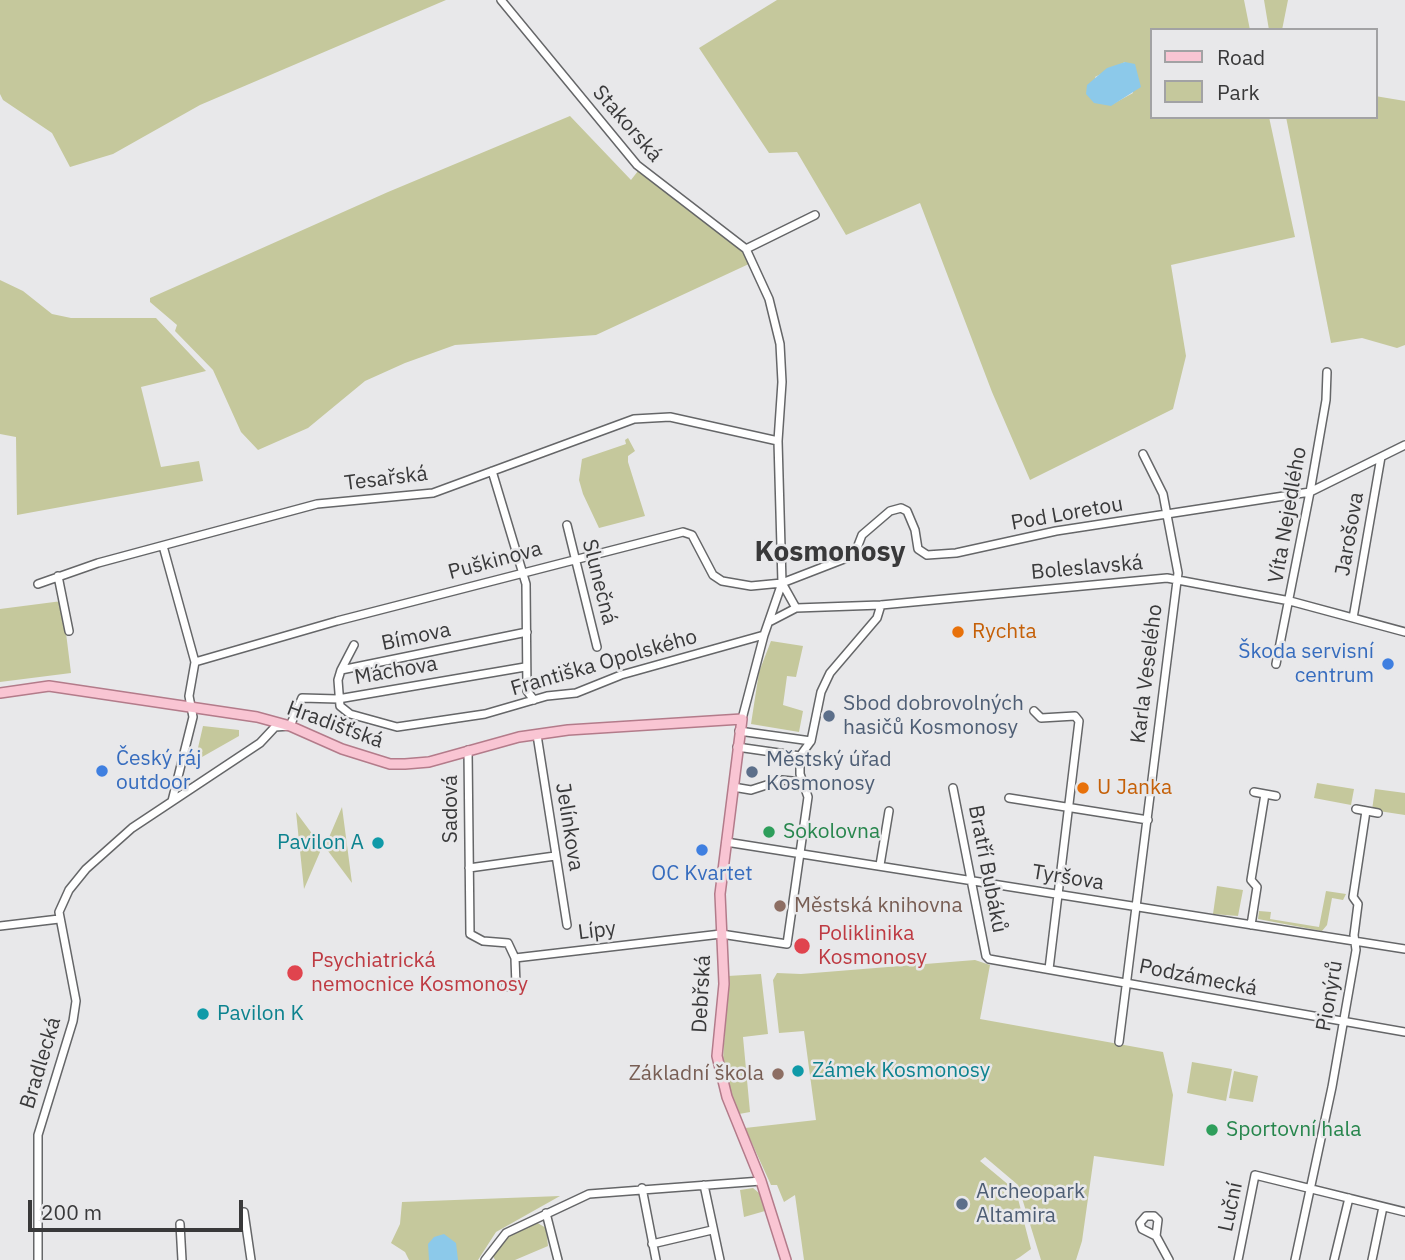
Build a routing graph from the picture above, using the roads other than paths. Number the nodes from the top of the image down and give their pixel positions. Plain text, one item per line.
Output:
1 (501, 0) edge
2 (815, 215) dead end
3 (746, 249) junction
4 (1327, 372) dead end
5 (778, 441) junction
6 (1405, 444) edge
7 (1143, 454) dead end
8 (1381, 457) junction
9 (492, 471) junction
10 (1310, 492) junction
11 (1167, 515) junction
12 (567, 525) dead end
13 (163, 546) junction
14 (575, 558) junction
15 (524, 572) junction
16 (58, 576) junction
17 (1177, 578) junction
18 (782, 583) junction
19 (37, 584) dead end
20 (1290, 601) junction
21 (881, 605) junction
22 (796, 608) junction
23 (1353, 618) junction
24 (771, 621) junction
25 (69, 631) dead end
26 (527, 632) junction
27 (1405, 632) edge
28 (764, 635) junction
29 (354, 645) dead end
30 (597, 647) dead end
31 (195, 662) junction
32 (1276, 664) dead end
33 (526, 667) junction
34 (341, 670) junction
35 (0, 693) edge
36 (338, 699) junction
37 (534, 701) junction
38 (191, 707) junction
39 (1034, 711) dead end
40 (741, 719) junction
41 (290, 726) junction
42 (739, 730) junction
43 (537, 734) junction
44 (811, 740) junction
45 (737, 747) junction
46 (468, 750) junction
47 (800, 756) junction
48 (802, 782) junction
49 (733, 787) junction
50 (953, 788) dead end
51 (1254, 792) dead end
52 (1265, 794) junction
53 (1276, 796) dead end
54 (1009, 798) dead end
55 (172, 801) junction
56 (1069, 808) junction
57 (1356, 809) dead end
58 (889, 811) dead end
59 (1366, 811) junction
60 (1378, 813) dead end
61 (1148, 820) junction
62 (726, 842) junction
63 (801, 853) junction
64 (555, 856) junction
65 (880, 865) junction
66 (469, 868) junction
67 (971, 880) junction
68 (1058, 894) junction
69 (1136, 906) junction
70 (59, 919) junction
71 (0, 925) edge
72 (567, 925) dead end
73 (1251, 925) junction
74 (721, 934) junction
75 (1355, 942) junction
76 (1405, 949) edge
77 (986, 956) joint
78 (515, 958) junction
79 (1049, 970) junction
80 (1126, 982) junction
81 (505, 988) dead end
82 (1343, 1022) junction
83 (1405, 1032) edge
84 (1119, 1042) dead end
85 (761, 1181) junction
86 (704, 1185) junction
87 (642, 1188) junction
88 (1309, 1188) junction
89 (1349, 1198) junction
90 (1383, 1207) junction
91 (244, 1212) dead end
92 (1405, 1212) edge
93 (546, 1213) junction
94 (180, 1224) dead end
95 (712, 1230) junction
96 (1156, 1236) dead end
97 (652, 1244) junction
98 (38, 1260) edge
99 (173, 1260) edge
100 (182, 1260) edge
101 (251, 1260) edge
102 (485, 1260) edge
103 (558, 1260) edge
104 (656, 1260) edge
105 (720, 1260) edge
106 (786, 1260) edge
107 (1169, 1260) edge
108 (1238, 1260) edge
109 (1295, 1260) edge
110 (1334, 1260) edge
111 (1372, 1260) edge

1 - 3 street, Stakorská
2 - 3 street
3 - 5 street, Stakorská
4 - 10 street, Víta Nejedlého
5 - 9 street, Tesařská
5 - 18 street, Stakorská
6 - 8 street, Pod Loretou
7 - 11 street, Karla Veselého
8 - 10 street, Pod Loretou
8 - 23 street, Jarošova
9 - 13 street, Tesařská
9 - 15 street
10 - 11 street, Pod Loretou
10 - 20 street, Víta Nejedlého
11 - 17 street, Karla Veselého
11 - 18 street, Pod Loretou
12 - 14 street, Slunečná
13 - 16 street, Tesařská
13 - 31 street
14 - 15 street, Puškinova
14 - 18 street, Puškinova
14 - 30 street, Slunečná
15 - 26 street
15 - 31 street, Puškinova
16 - 19 street, Tesařská
16 - 25 street
17 - 20 street, Boleslavská
17 - 21 street, Boleslavská
17 - 61 street, Karla Veselého
18 - 22 street
18 - 24 street
20 - 23 street, Boleslavská
20 - 32 street, Víta Nejedlého
21 - 22 street, Boleslavská
21 - 44 street
22 - 24 street, Boleslavská
23 - 27 street, Boleslavská
24 - 28 street
26 - 33 street
26 - 34 street, Bímova
28 - 37 street, Františka Opolského
28 - 40 street
29 - 34 street
31 - 38 street
33 - 36 street, Máchova
33 - 37 street
34 - 36 street
35 - 38 main road, Hradišťská
36 - 37 street, Františka Opolského
36 - 41 street, Máchova
38 - 41 main road, Hradišťská
38 - 55 street
39 - 56 street
40 - 42 main road, Debřská
40 - 43 main road, Hradišťská
41 - 46 main road, Hradišťská
41 - 55 street
42 - 44 street
42 - 45 main road, Debřská
43 - 46 main road, Hradišťská
43 - 64 street, Jelínkova
44 - 47 street
45 - 47 street
45 - 49 main road, Debřská
46 - 66 street, Sadová
47 - 48 street
48 - 49 street
48 - 63 street
49 - 62 main road, Debřská
50 - 67 street, Bratří Bubáků
51 - 52 street
52 - 53 street
52 - 73 street
54 - 56 street
55 - 70 street
56 - 61 street
56 - 68 street
57 - 59 street
58 - 65 street
59 - 60 street
59 - 75 street, Pionýrů
61 - 69 street, Karla Veselého
62 - 63 street, Tyršova
62 - 74 main road, Debřská
63 - 65 street, Tyršova
63 - 74 street
64 - 66 street, Sadová
64 - 72 street, Jelínkova
65 - 67 street, Tyršova
66 - 78 street, Sadová
67 - 68 street, Tyršova
67 - 77 street, Bratří Bubáků
68 - 69 street, Tyršova
68 - 79 street
69 - 73 street, Tyršova
69 - 80 street, Karla Veselého
70 - 71 street
70 - 98 street, Bradlecká
73 - 75 street, Tyršova
74 - 78 street, Lípy
74 - 85 main road, Debřská
75 - 76 street, Tyršova
75 - 82 street, Pionýrů
77 - 79 street, Podzámecká
78 - 81 street
79 - 80 street, Podzámecká
80 - 82 street, Podzámecká
80 - 84 street, Karla Veselého
82 - 83 street, Podzámecká
82 - 88 street, Pionýrů
85 - 86 street
85 - 106 main road, Debřská
86 - 87 street
86 - 95 street
87 - 93 street
87 - 97 street
88 - 89 street
88 - 108 street, Luční
88 - 109 street, Pionýrů
89 - 90 street
89 - 110 street
90 - 92 street
90 - 111 street
91 - 101 street
93 - 102 street
93 - 103 street
94 - 100 street
95 - 97 street
95 - 105 street
96 - 107 street
97 - 104 street
99 - 100 street

